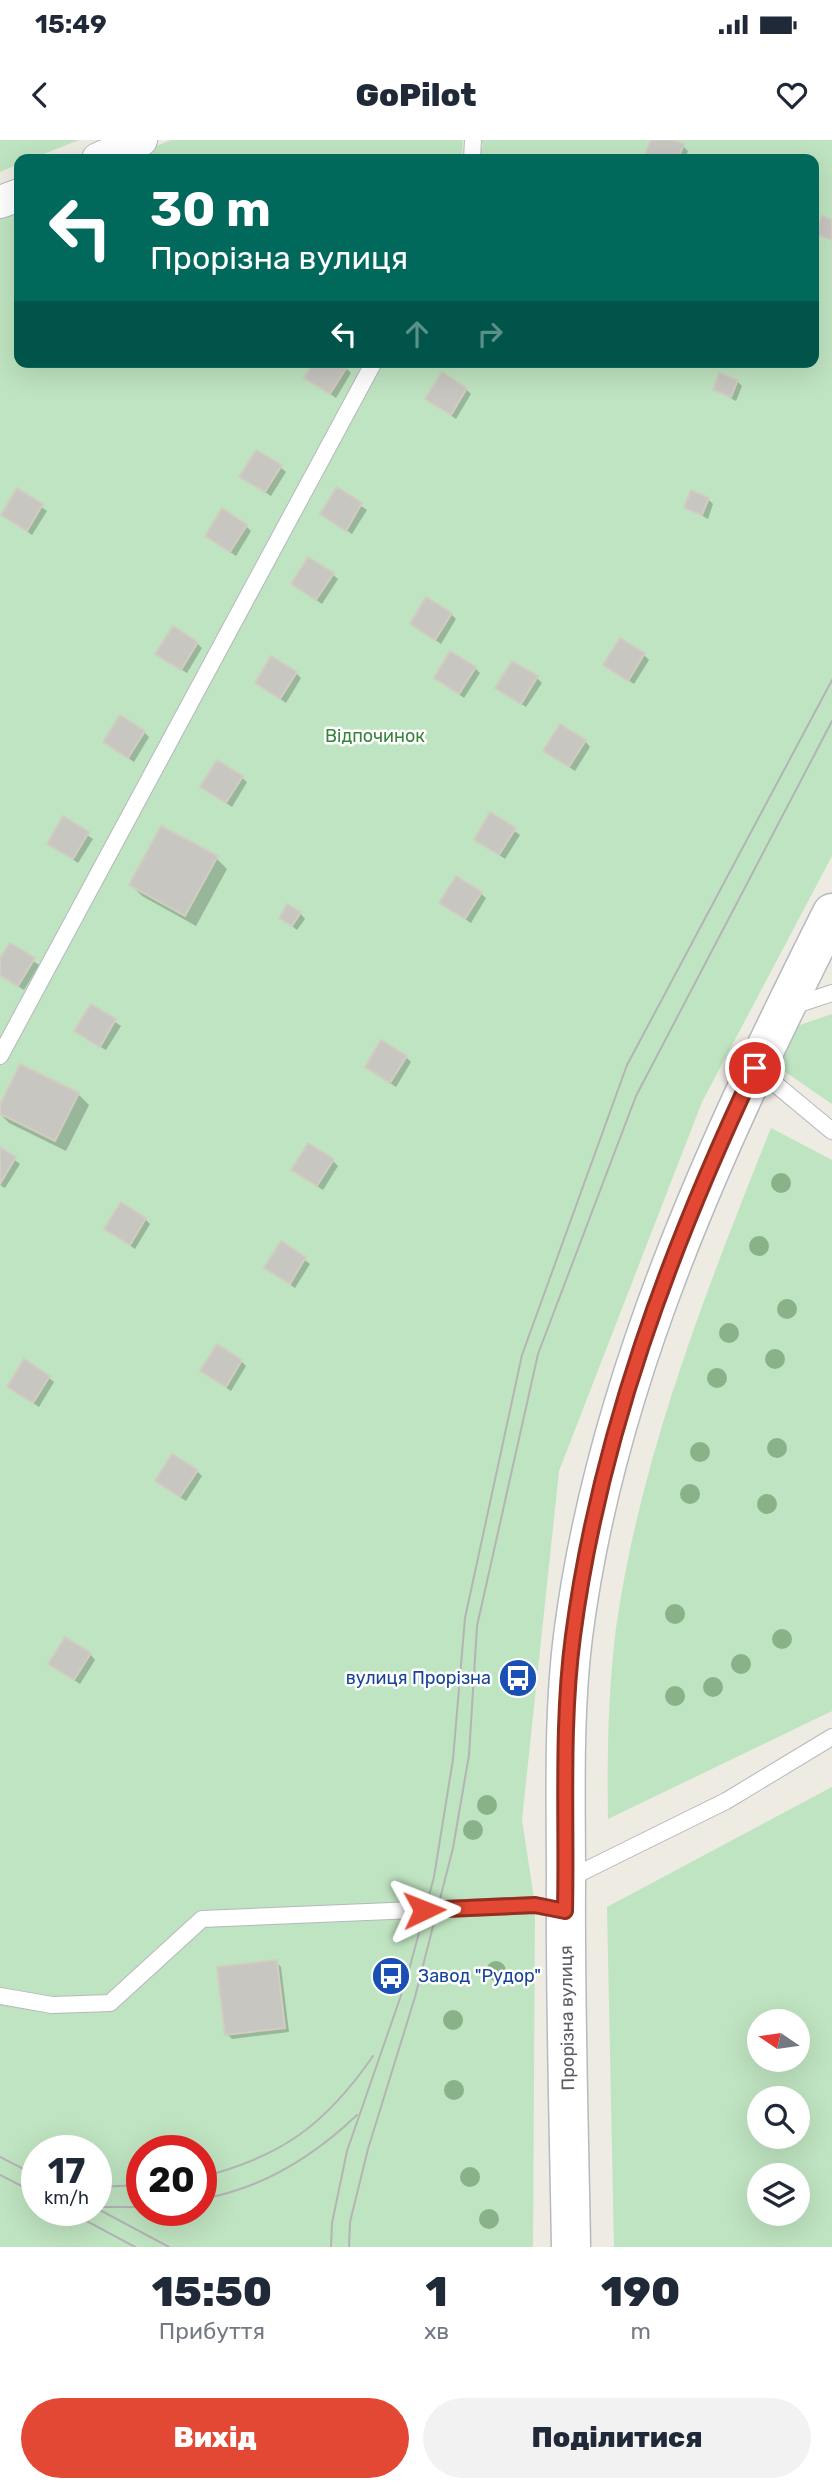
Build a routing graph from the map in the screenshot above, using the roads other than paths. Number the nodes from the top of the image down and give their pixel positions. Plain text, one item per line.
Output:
1 (141, 140) edge
2 (110, 154) edge
3 (371, 368) edge
4 (832, 913) edge
5 (832, 993) edge
6 (784, 1009) junction
7 (0, 1056) edge
8 (755, 1068) junction
9 (832, 1131) edge
10 (832, 1737) edge
11 (566, 1896) junction
12 (0, 1996) edge
13 (571, 2247) edge

1 - 2 street
3 - 7 lane
4 - 6 main road, Прорізна вулиця
5 - 6 lane
6 - 8 main road, Прорізна вулиця
8 - 9 lane
8 - 11 main road, Прорізна вулиця
10 - 11 lane
11 - 12 lane
11 - 13 main road, Прорізна вулиця

